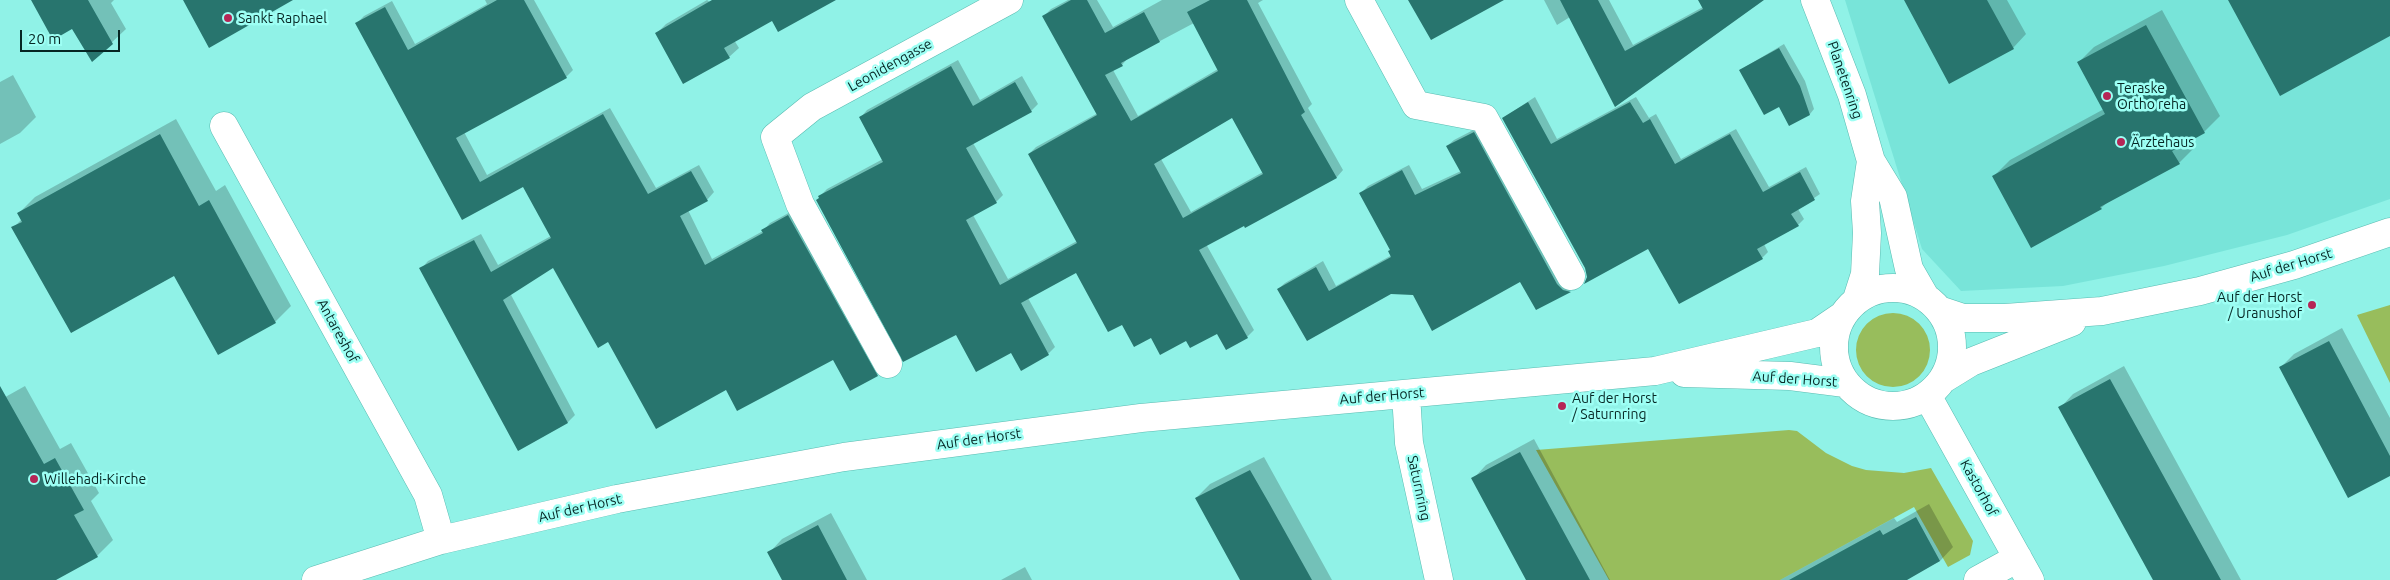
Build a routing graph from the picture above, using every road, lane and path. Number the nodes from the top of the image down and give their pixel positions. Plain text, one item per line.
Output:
1 (1009, 0) edge
2 (1359, 0) edge
3 (1815, 0) edge
4 (224, 126) dead end
5 (1871, 160) junction
6 (2390, 232) edge
7 (1571, 276) dead end
8 (1933, 303) junction
9 (1850, 307) junction
10 (2102, 311) junction
11 (888, 364) dead end
12 (1655, 371) junction
13 (1845, 383) junction
14 (1936, 387) junction
15 (1406, 394) junction
16 (441, 540) junction
17 (2024, 569) edge
18 (316, 580) edge
19 (1439, 580) edge
20 (1978, 580) edge

1 - 11 street, Leonidengasse
2 - 7 street
3 - 5 street, Planetenring
4 - 16 street, Antareshof
5 - 8 street, Planetenring
5 - 9 street, Planetenring
6 - 10 street, Auf der Horst
8 - 9 street
8 - 10 street, Auf der Horst
8 - 14 street
9 - 12 street, Auf der Horst
9 - 13 street
10 - 14 street, Auf der Horst
12 - 13 street, Auf der Horst
12 - 15 street, Auf der Horst
13 - 14 street
14 - 17 street, Kastorhof
15 - 16 street, Auf der Horst
15 - 19 street, Saturnring
16 - 18 street, Auf der Horst
17 - 20 street

